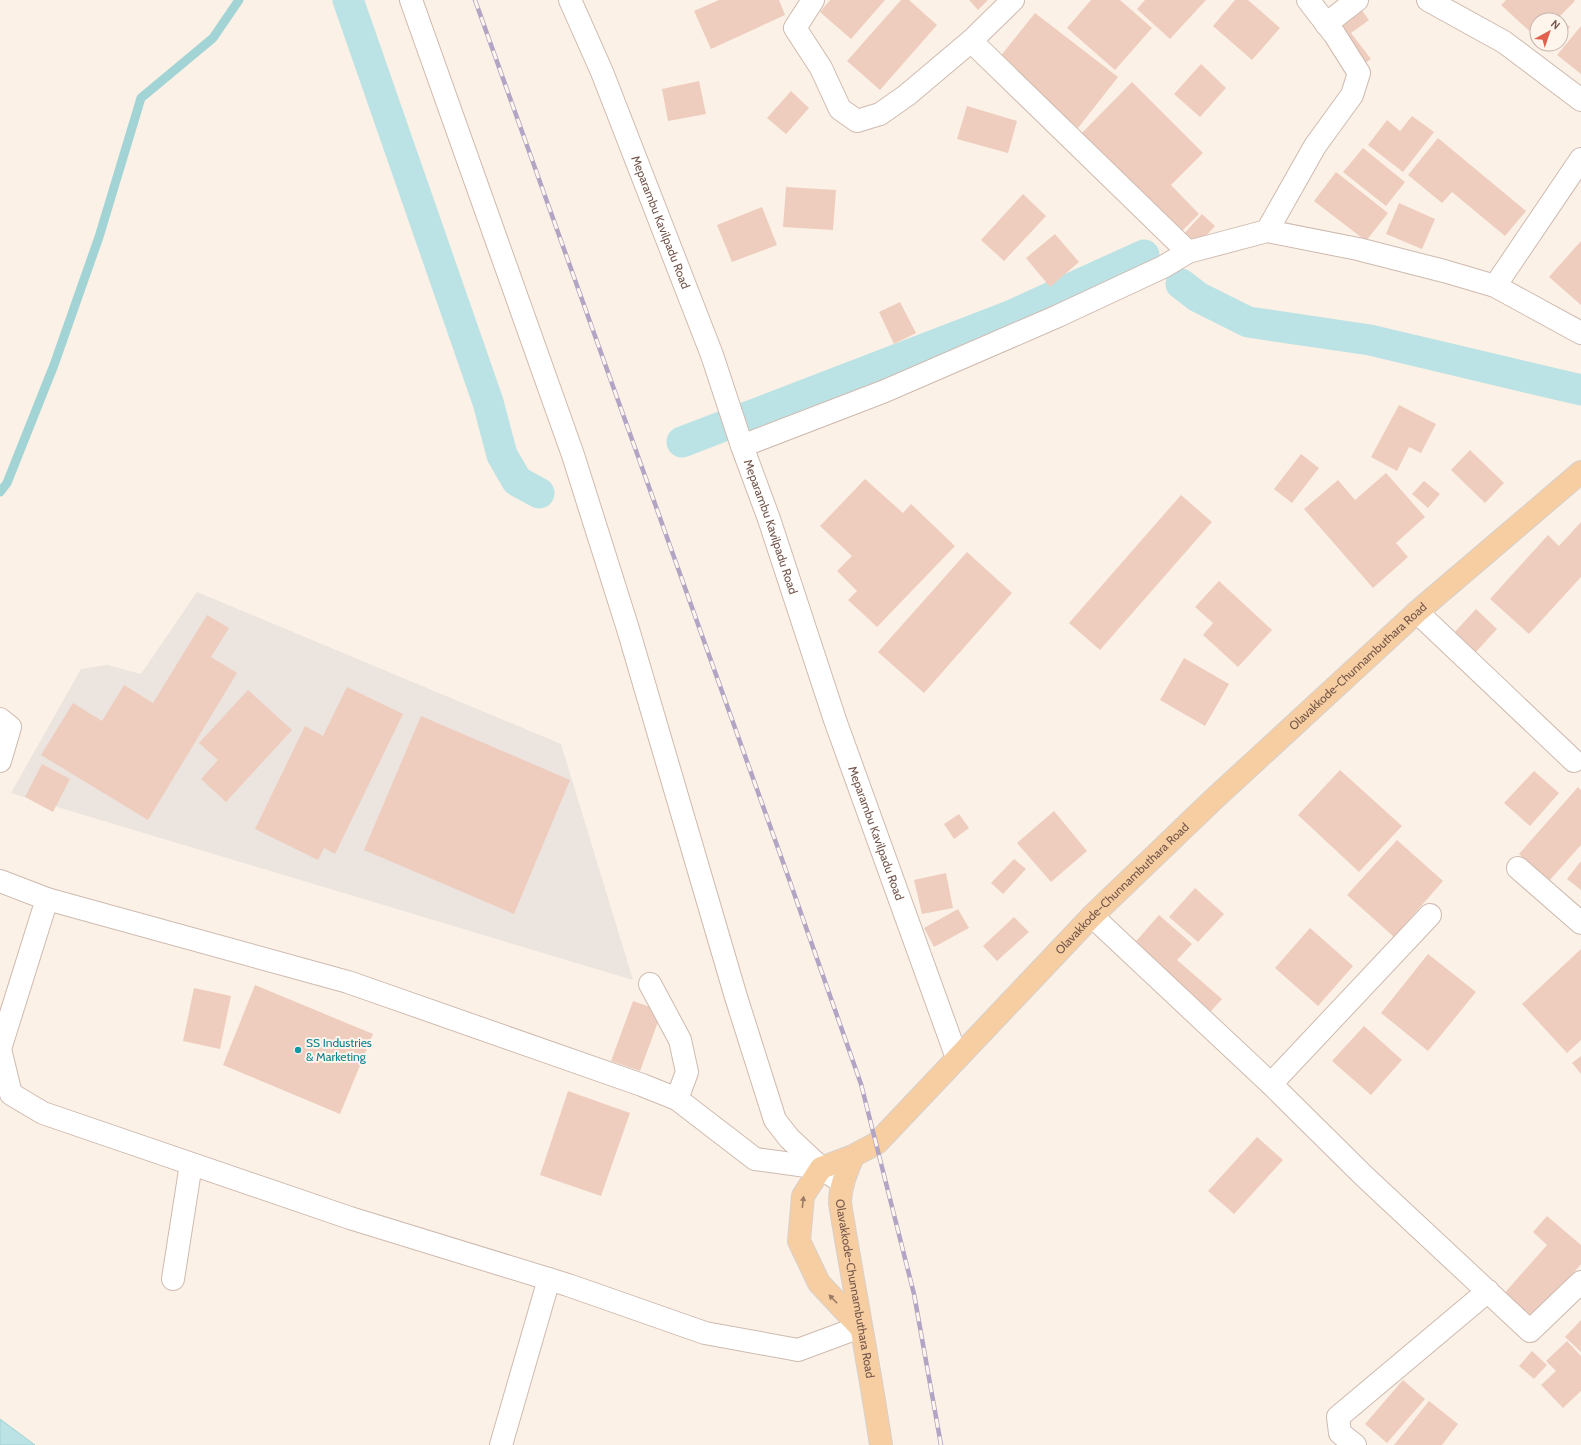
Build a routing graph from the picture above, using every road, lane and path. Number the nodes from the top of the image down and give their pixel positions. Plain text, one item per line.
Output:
1 (411, 0) edge
2 (570, 0) edge
3 (813, 0) edge
4 (1013, 0) edge
5 (1308, 0) edge
6 (1357, 0) edge
7 (1428, 0) edge
8 (1326, 24) junction
9 (971, 41) junction
10 (1581, 100) edge
11 (1581, 159) edge
12 (1267, 232) junction
13 (1188, 252) junction
14 (1495, 286) junction
15 (1581, 333) edge
16 (742, 446) junction
17 (1581, 472) edge
18 (1416, 612) junction
19 (0, 718) edge
20 (0, 761) edge
21 (1574, 761) dead end
22 (1518, 868) dead end
23 (0, 881) edge
24 (47, 899) junction
25 (1430, 915) dead end
26 (1092, 916) junction
27 (1581, 923) edge
28 (650, 984) dead end
29 (0, 1049) edge
30 (957, 1058) junction
31 (1271, 1084) junction
32 (677, 1099) junction
33 (853, 1156) junction
34 (192, 1164) junction
35 (821, 1168) junction
36 (843, 1183) junction
37 (173, 1279) dead end
38 (550, 1279) junction
39 (1581, 1282) edge
40 (1488, 1291) junction
41 (860, 1327) junction
42 (501, 1445) edge
43 (881, 1445) edge
44 (1355, 1445) edge

1 - 35 street
2 - 16 street, Meparambu Kavilpadu Road
3 - 9 street
4 - 9 street
5 - 8 street
6 - 8 street
7 - 10 street
8 - 12 street
9 - 13 street
11 - 14 street
12 - 13 street
12 - 14 street
13 - 16 street
14 - 15 street
16 - 30 street, Meparambu Kavilpadu Road
17 - 18 main road, Olavakkode-Chunnambuthara Road
18 - 21 street
18 - 26 main road, Olavakkode-Chunnambuthara Road
19 - 20 street
22 - 27 street
23 - 24 street
24 - 29 street
24 - 32 street
25 - 31 street
26 - 30 main road, Olavakkode-Chunnambuthara Road
26 - 31 street
28 - 32 street
29 - 34 street
30 - 33 main road, Olavakkode-Chunnambuthara Road
31 - 40 street
32 - 35 street
33 - 35 main road
33 - 36 main road, Olavakkode-Chunnambuthara Road
34 - 37 street
34 - 38 street
35 - 36 street
41 -> 35 main road
36 - 41 main road, Olavakkode-Chunnambuthara Road
38 - 41 street
38 - 42 street
39 - 40 street
40 - 44 street
41 - 43 main road, Olavakkode-Chunnambuthara Road

